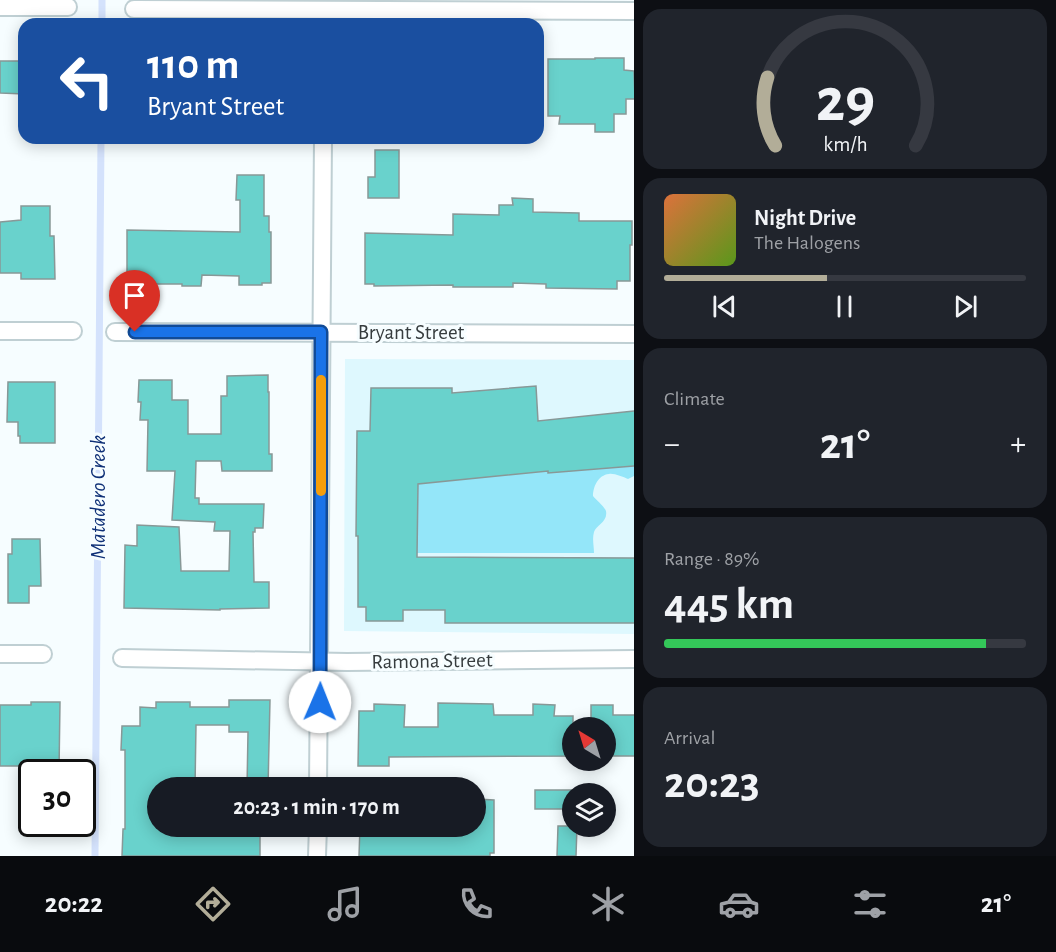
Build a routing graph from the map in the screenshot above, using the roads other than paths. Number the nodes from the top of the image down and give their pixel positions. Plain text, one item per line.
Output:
1 (0, 7) edge
2 (68, 7) dead end
3 (134, 9) dead end
4 (324, 11) edge
5 (634, 11) edge
6 (323, 144) edge
7 (0, 331) edge
8 (73, 332) dead end
9 (115, 332) dead end
10 (321, 332) junction
11 (634, 334) edge
12 (0, 654) edge
13 (43, 654) dead end
14 (122, 658) dead end
15 (634, 659) edge
16 (320, 662) junction
17 (318, 777) edge
18 (318, 837) edge
19 (317, 856) edge

1 - 2 street
3 - 4 street
4 - 5 street
6 - 10 street
7 - 8 street
9 - 10 street, Bryant Street
10 - 11 street, Bryant Street
10 - 16 street
12 - 13 street
14 - 16 street, Ramona Street
15 - 16 street, Ramona Street
16 - 17 street
18 - 19 street

